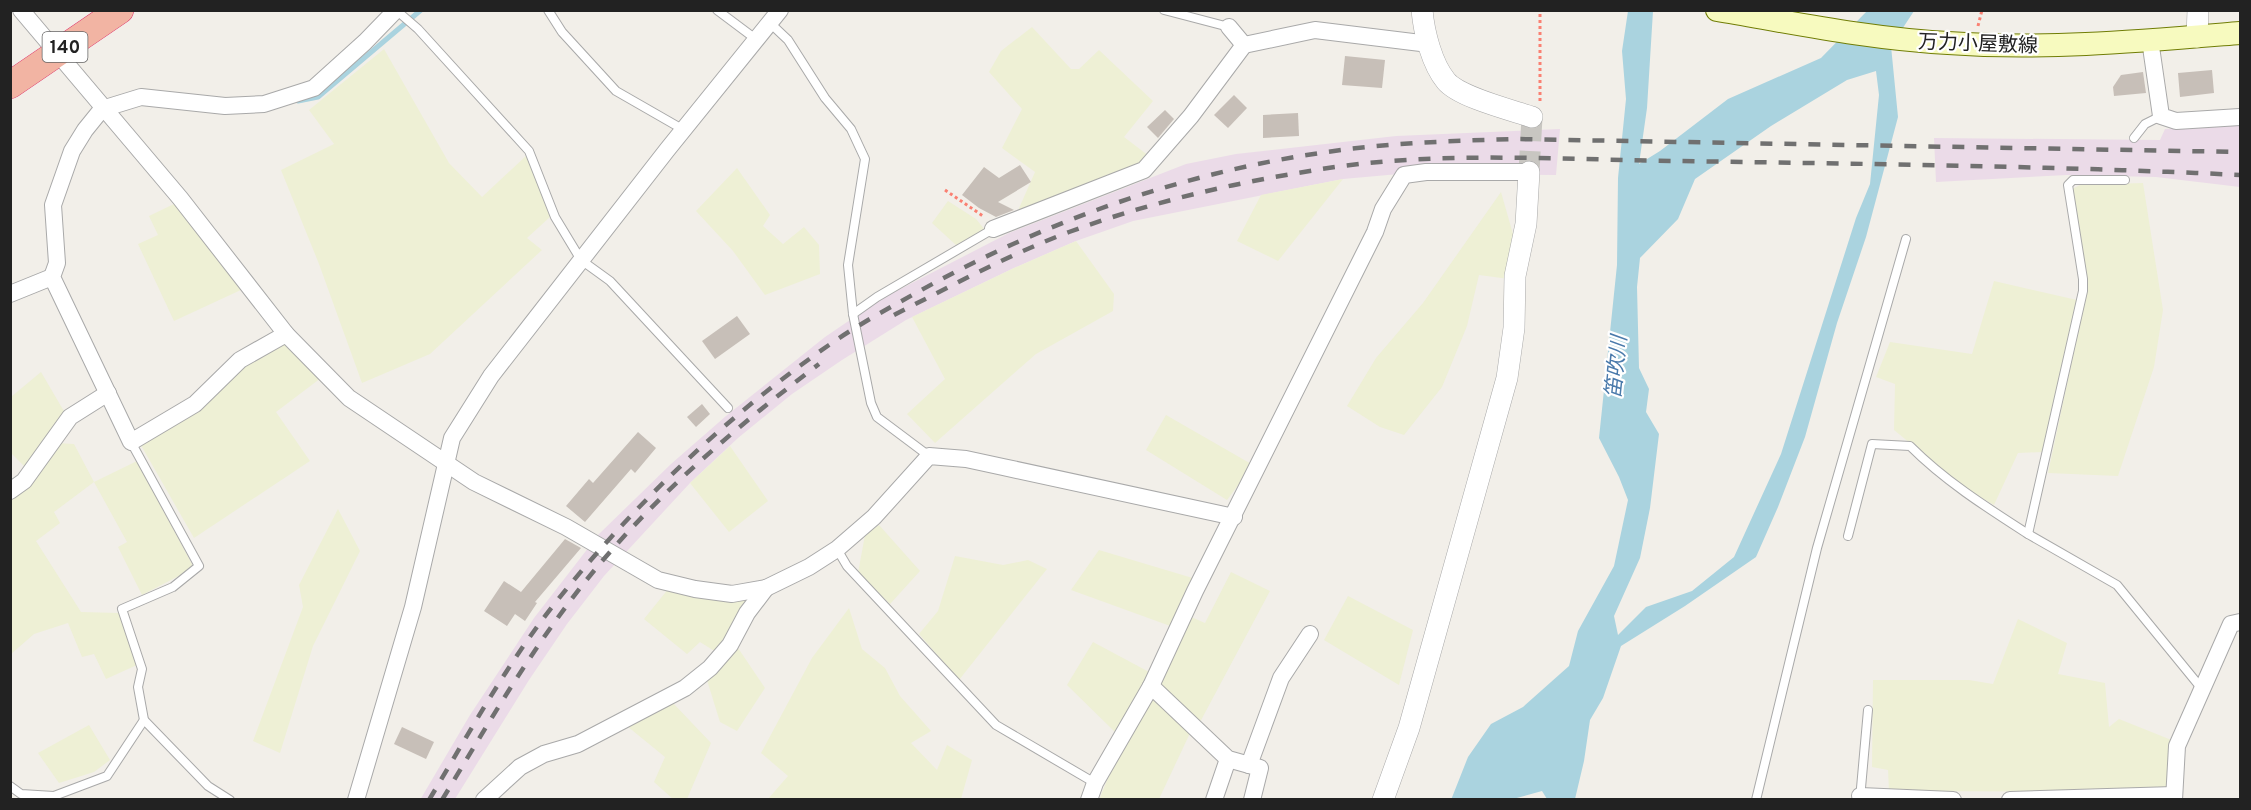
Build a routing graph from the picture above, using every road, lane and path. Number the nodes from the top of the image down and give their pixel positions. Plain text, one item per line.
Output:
1 (21, 10) edge
2 (120, 10) edge
3 (396, 10) edge
4 (548, 10) edge
5 (717, 10) edge
6 (1164, 10) edge
7 (1422, 10) edge
8 (1540, 10) edge
9 (1717, 10) edge
10 (2198, 10) edge
11 (775, 17) edge
12 (1228, 27) joint
13 (2241, 33) edge
14 (2197, 37) junction
15 (757, 40) junction
16 (2150, 40) junction
17 (1429, 44) junction
18 (1244, 45) junction
19 (56, 52) junction
20 (10, 85) edge
21 (102, 109) junction
22 (2161, 116) junction
23 (1532, 117) joint
24 (2241, 117) edge
25 (684, 130) junction
26 (2134, 138) dead end
27 (1529, 172) joint
28 (2125, 180) dead end
29 (945, 190) dead end
30 (993, 229) junction
31 (1906, 239) dead end
32 (581, 260) junction
33 (52, 277) junction
34 (10, 294) edge
35 (853, 314) junction
36 (286, 334) junction
37 (108, 393) junction
38 (728, 408) dead end
39 (132, 442) junction
40 (929, 456) junction
41 (446, 464) junction
42 (10, 491) edge
43 (1234, 517) junction
44 (2028, 534) junction
45 (1848, 536) dead end
46 (837, 549) junction
47 (766, 588) junction
48 (2241, 622) edge
49 (1310, 634) dead end
50 (1151, 686) junction
51 (2202, 689) junction
52 (1868, 710) dead end
53 (144, 720) junction
54 (1228, 759) junction
55 (1249, 765) junction
56 (1095, 783) junction
57 (10, 786) edge
58 (2174, 797) edge
59 (1860, 798) edge
60 (2038, 799) edge
61 (230, 800) edge
62 (356, 800) edge
63 (484, 800) edge
64 (1089, 800) edge
65 (1214, 800) edge
66 (1252, 800) edge
67 (1383, 800) edge
68 (1756, 800) edge
69 (1953, 800) edge
70 (2010, 800) edge

1 - 19 street
2 - 19 highway, 140
3 - 21 street
3 - 32 lane
4 - 25 lane
5 - 15 lane
6 - 12 lane
7 - 17 street
8 - 23 path
9 - 16 main road, 万力小屋敷線
10 - 14 street
11 - 15 street
11 - 35 lane
12 - 18 street
13 - 14 main road, 万力小屋敷線
14 - 16 main road, 万力小屋敷線
15 - 25 street
16 - 22 street
17 - 18 street
17 - 23 street
18 - 30 street
19 - 20 highway, 140
19 - 21 street
21 - 33 street
21 - 36 street
22 - 24 street
22 - 26 lane
25 - 32 street
27 - 43 street
27 - 67 street
28 - 44 lane
29 - 30 path
30 - 35 lane
31 - 68 lane
32 - 38 lane
32 - 41 street
33 - 34 street
33 - 37 street
35 - 40 lane
36 - 39 street
36 - 41 street
37 - 39 street
37 - 42 street
39 - 53 lane
40 - 43 street
40 - 46 street
41 - 47 street
41 - 62 street
43 - 50 street
44 - 45 lane
44 - 51 lane
46 - 47 street
46 - 56 lane
47 - 63 street
48 - 51 street
49 - 55 street
50 - 54 street
50 - 56 street
51 - 58 street
52 - 59 lane
53 - 57 lane
53 - 61 lane
54 - 55 street
54 - 65 street
55 - 66 street
56 - 64 street
58 - 60 street
59 - 69 street
60 - 70 street

